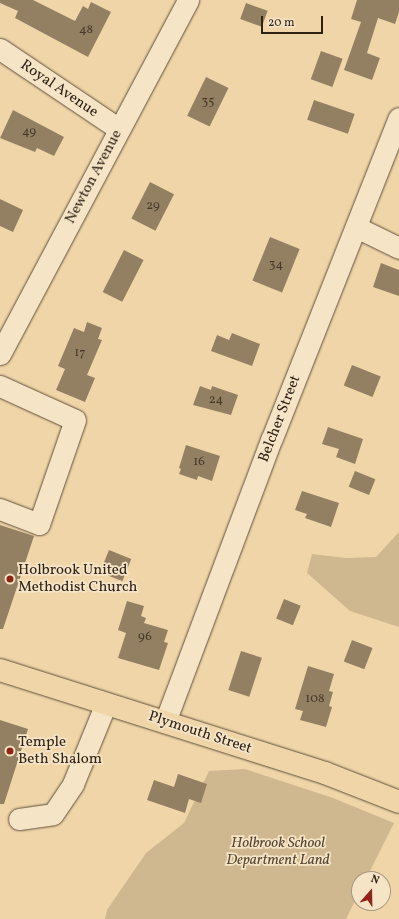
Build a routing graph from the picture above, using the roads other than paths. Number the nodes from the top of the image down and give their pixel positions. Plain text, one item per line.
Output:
1 (188, 0) edge
2 (0, 49) edge
3 (399, 118) edge
4 (119, 129) junction
5 (356, 227) junction
6 (399, 248) edge
7 (2, 343) edge
8 (0, 386) edge
9 (0, 509) edge
10 (0, 670) edge
11 (106, 703) junction
12 (165, 722) junction
13 (399, 802) edge
14 (19, 819) dead end

1 - 4 street, Newton Avenue
2 - 4 street, Royal Avenue
3 - 5 street, Belcher Street
4 - 7 street, Newton Avenue
5 - 6 street
5 - 12 street, Belcher Street
8 - 9 street
10 - 11 main road, Plymouth Street
11 - 12 main road, Plymouth Street
11 - 14 street
12 - 13 main road, Plymouth Street

